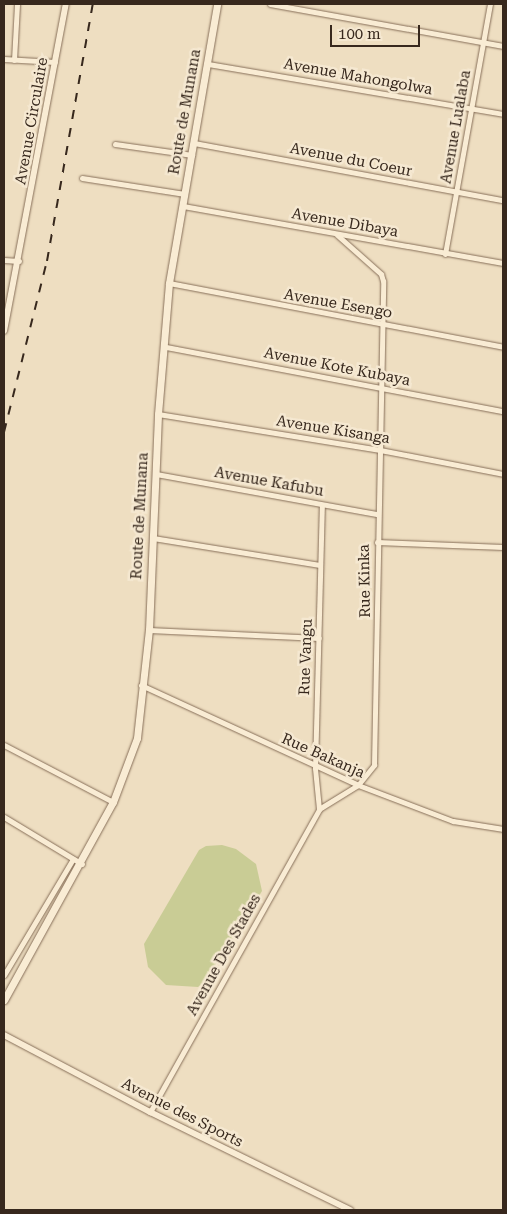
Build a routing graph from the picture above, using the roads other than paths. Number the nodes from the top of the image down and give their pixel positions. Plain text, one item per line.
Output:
1 (17, 4) edge
2 (66, 4) edge
3 (217, 4) edge
4 (270, 4) edge
5 (490, 4) edge
6 (482, 43) junction
7 (503, 46) edge
8 (4, 59) edge
9 (14, 60) junction
10 (55, 62) junction
11 (208, 64) junction
12 (472, 109) junction
13 (503, 114) edge
14 (194, 143) junction
15 (115, 144) dead end
16 (192, 155) junction
17 (82, 178) dead end
18 (458, 192) junction
19 (185, 194) junction
20 (503, 200) edge
21 (183, 206) junction
22 (336, 235) junction
23 (445, 254) junction
24 (4, 260) edge
25 (19, 261) junction
26 (503, 263) edge
27 (169, 283) junction
28 (381, 325) junction
29 (4, 332) edge
30 (503, 346) edge
31 (166, 347) junction
32 (381, 389) junction
33 (503, 411) edge
34 (158, 414) junction
35 (380, 450) junction
36 (156, 474) junction
37 (503, 474) edge
38 (322, 505) junction
39 (376, 514) junction
40 (153, 538) junction
41 (377, 542) junction
42 (503, 547) edge
43 (320, 566) junction
44 (149, 630) junction
45 (319, 638) junction
46 (141, 684) junction
47 (4, 745) edge
48 (315, 768) junction
49 (358, 785) junction
50 (113, 802) junction
51 (319, 809) junction
52 (4, 817) edge
53 (503, 829) edge
54 (73, 859) junction
55 (82, 864) junction
56 (4, 975) edge
57 (4, 1000) edge
58 (4, 1035) edge
59 (150, 1112) junction
60 (350, 1210) edge

1 - 9 street
2 - 10 street, Avenue Circulaire
3 - 11 main road, Route de Munana
4 - 6 street
5 - 6 street, Avenue Lualaba
6 - 7 street
6 - 12 street, Avenue Lualaba
8 - 9 street
9 - 10 street
10 - 25 street, Avenue Circulaire
11 - 12 street, Avenue Mahongolwa
11 - 14 main road, Route de Munana
12 - 13 street, Avenue Mahongolwa
12 - 18 street, Avenue Lualaba
14 - 16 main road, Route de Munana
14 - 18 street, Avenue du Coeur
15 - 16 street
16 - 19 main road, Route de Munana
17 - 19 street
18 - 20 street, Avenue du Coeur
18 - 23 street, Avenue Lualaba
19 - 21 main road, Route de Munana
21 - 22 street, Avenue Dibaya
21 - 27 main road, Route de Munana
22 - 23 street, Avenue Dibaya
22 - 28 street, Rue Kinka
23 - 26 street, Avenue Dibaya
24 - 25 street
25 - 29 street, Avenue Circulaire
27 - 28 street, Avenue Esengo
27 - 31 main road, Route de Munana
28 - 30 street, Avenue Esengo
28 - 32 street, Rue Kinka
31 - 32 street, Avenue Kote Kubaya
31 - 34 main road, Route de Munana
32 - 33 street, Avenue Kote Kubaya
32 - 35 street, Rue Kinka
34 - 35 street, Avenue Kisanga
34 - 36 main road, Route de Munana
35 - 37 street, Avenue Kisanga
35 - 39 street, Rue Kinka
36 - 38 street, Avenue Kafubu
36 - 40 main road, Route de Munana
38 - 39 street, Avenue Kafubu
38 - 43 street, Rue Vangu
39 - 41 street, Rue Kinka
40 - 43 street
40 - 44 main road, Route de Munana
41 - 42 street
41 - 49 street, Rue Kinka
43 - 45 street, Rue Vangu
44 - 45 street
44 - 46 main road, Route de Munana
45 - 48 street, Rue Vangu
46 - 48 street, Rue Bakanja
46 - 50 main road, Route de Munana
47 - 50 street
48 - 49 street, Rue Bakanja
48 - 51 street, Rue Vangu
49 - 51 street, Rue Kinka
49 - 53 street, Rue Bakanja
50 - 55 main road, Route de Munana
51 - 59 street, Avenue Des Stades
52 - 54 street
54 - 55 street
54 - 56 street
55 - 57 main road, Route de Munana
58 - 59 street, Avenue des Sports
59 - 60 street, Avenue des Sports

